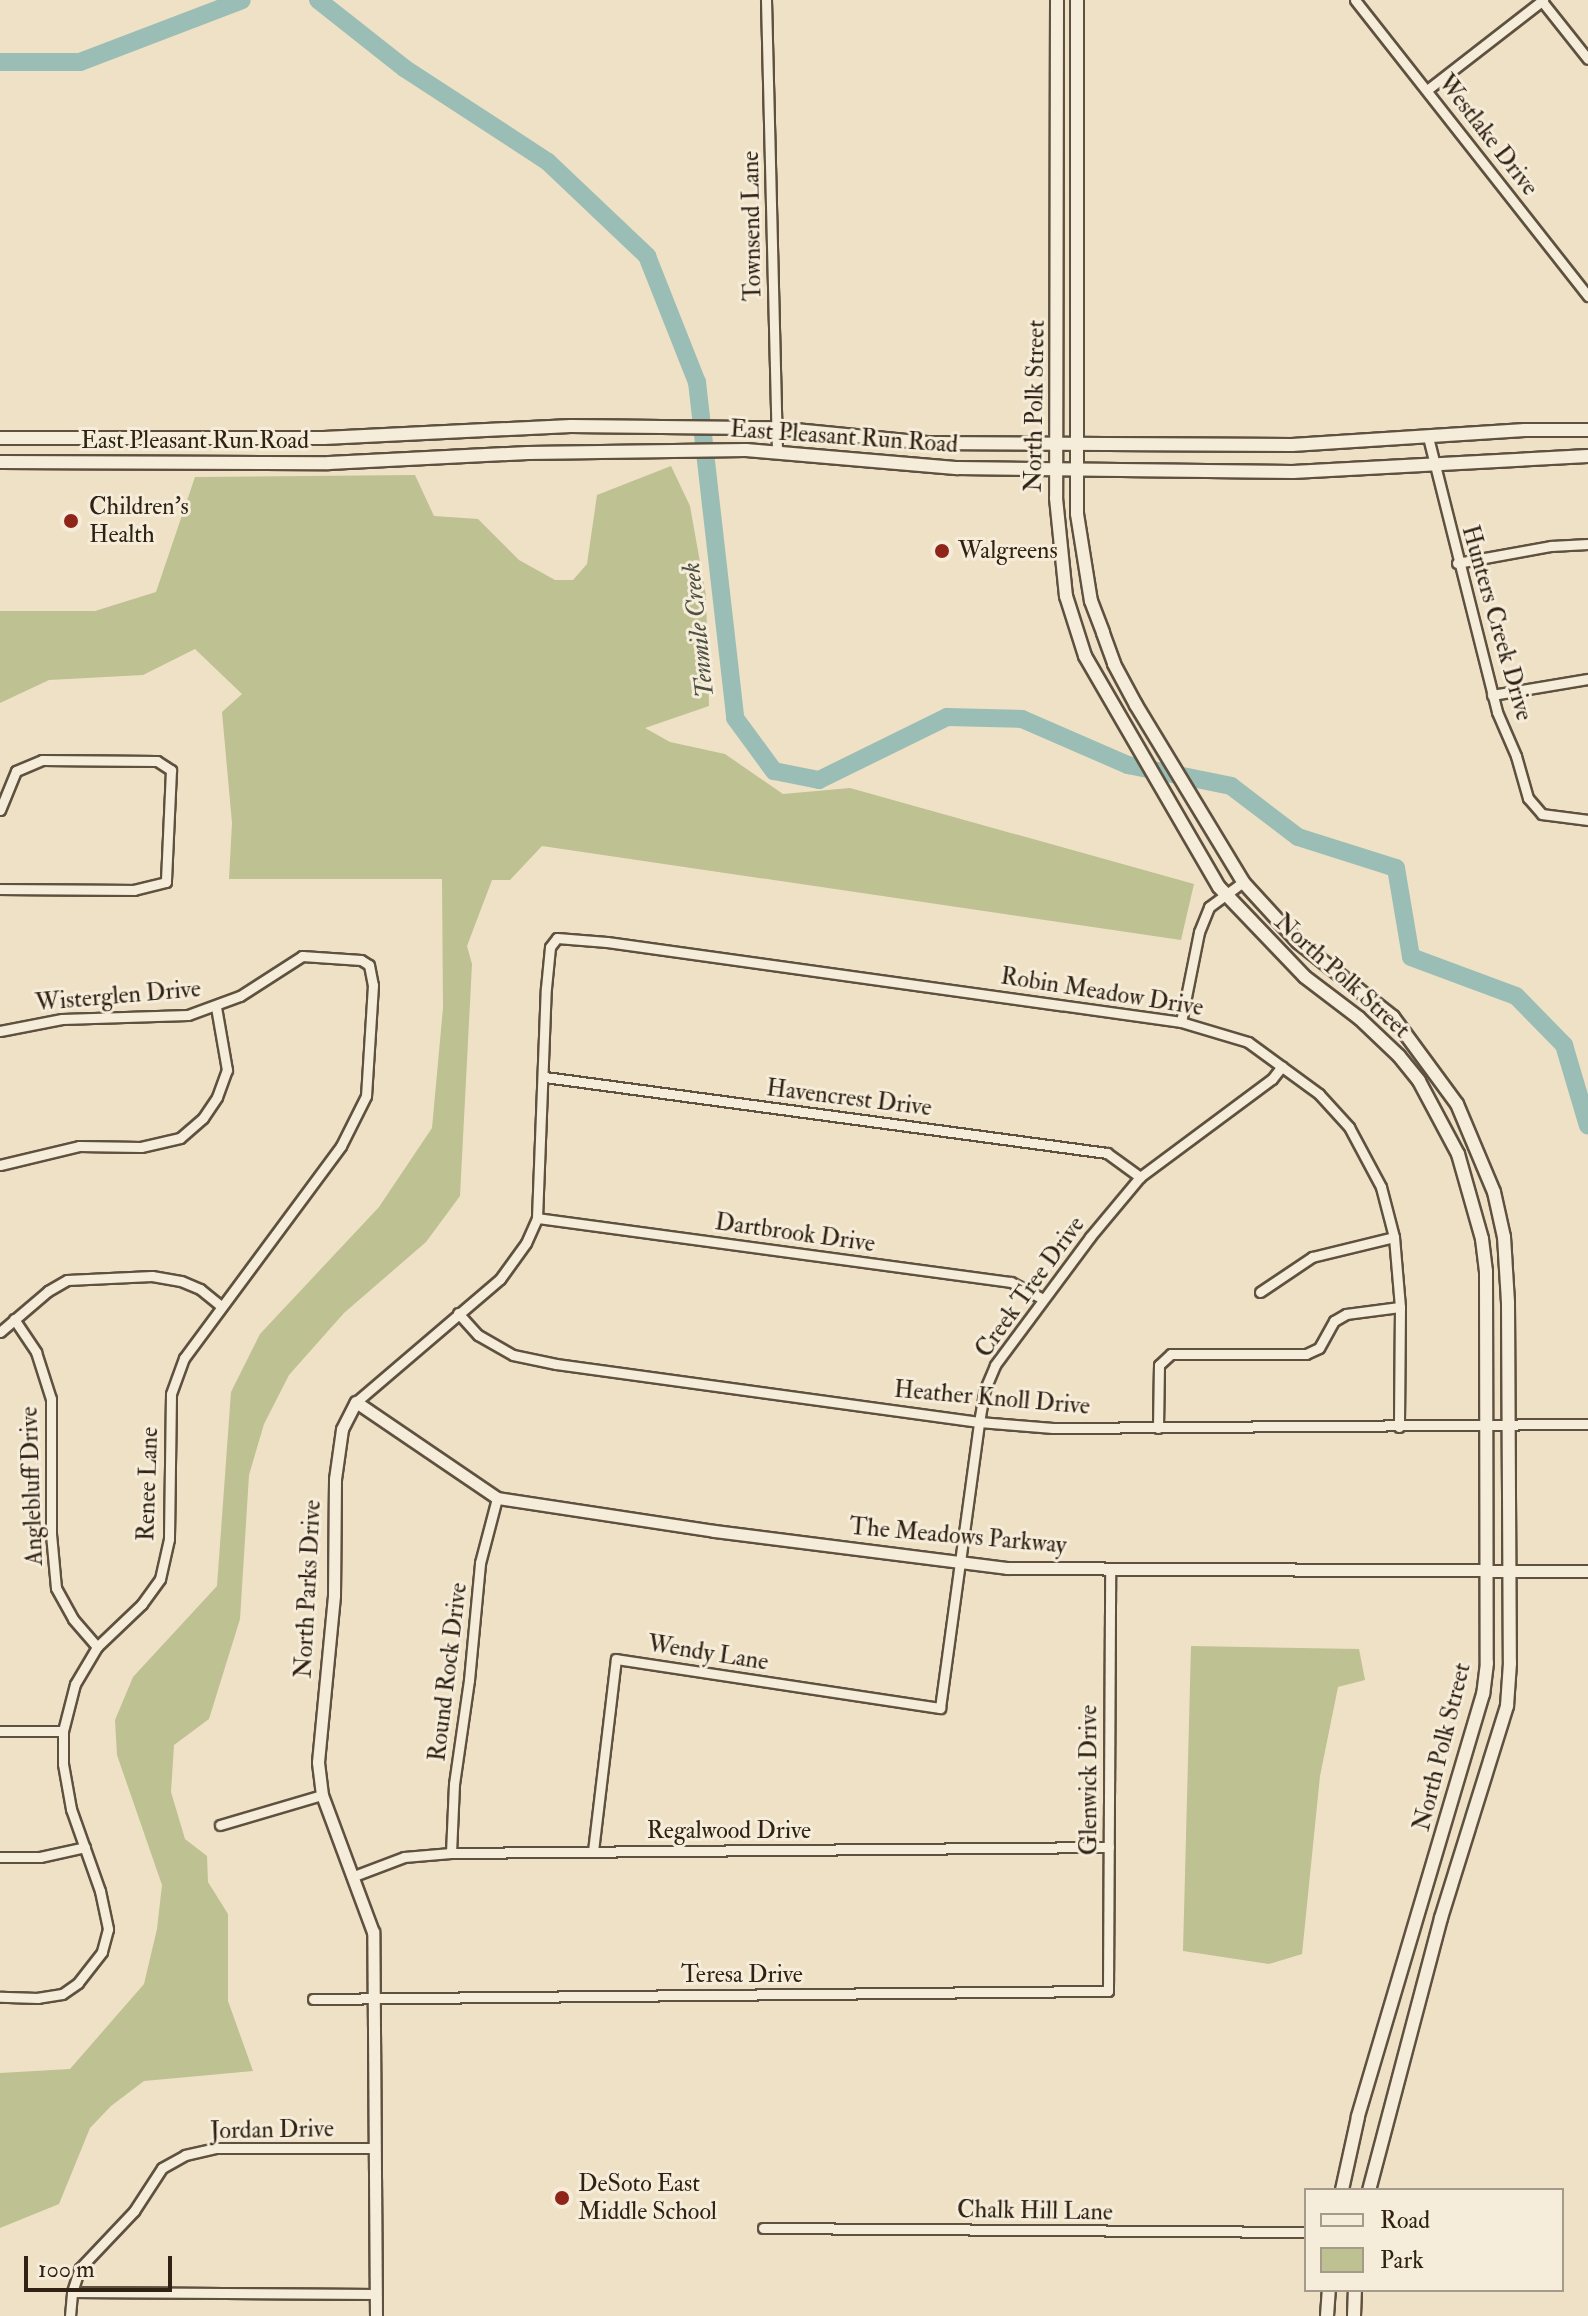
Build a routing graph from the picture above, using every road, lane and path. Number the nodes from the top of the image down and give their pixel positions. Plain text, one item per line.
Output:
1 (766, 0) edge
2 (1355, 0) edge
3 (1542, 0) edge
4 (1057, 1) edge
5 (1077, 1) edge
6 (1588, 59) edge
7 (1427, 90) junction
8 (1058, 102) junction
9 (1077, 102) junction
10 (1588, 296) edge
11 (1077, 316) junction
12 (1059, 317) junction
13 (775, 428) junction
14 (1588, 430) edge
15 (453, 431) junction
16 (1428, 437) junction
17 (0, 438) edge
18 (180, 438) junction
19 (929, 443) junction
20 (1057, 443) junction
21 (1077, 443) junction
22 (1292, 445) junction
23 (777, 451) junction
24 (454, 456) junction
25 (1588, 456) edge
26 (0, 462) edge
27 (180, 462) junction
28 (1432, 462) junction
29 (930, 466) junction
30 (1056, 470) junction
31 (1077, 470) junction
32 (1293, 472) junction
33 (1588, 544) edge
34 (1457, 563) junction
35 (1588, 679) edge
36 (1492, 695) junction
37 (0, 810) edge
38 (1588, 820) edge
39 (1243, 882) junction
40 (0, 889) edge
41 (1226, 895) junction
42 (557, 938) joint
43 (369, 965) joint
44 (216, 1007) junction
45 (1181, 1022) junction
46 (0, 1031) edge
47 (1282, 1066) junction
48 (545, 1077) junction
49 (0, 1165) edge
50 (1140, 1177) junction
51 (537, 1218) junction
52 (1394, 1237) junction
53 (1260, 1292) dead end
54 (1043, 1299) junction
55 (221, 1306) junction
56 (1400, 1307) junction
57 (458, 1313) junction
58 (14, 1319) junction
59 (0, 1332) edge
60 (356, 1402) junction
61 (979, 1422) junction
62 (1588, 1424) edge
63 (1508, 1425) junction
64 (1486, 1426) junction
65 (1399, 1427) junction
66 (1158, 1428) junction
67 (497, 1498) junction
68 (961, 1562) junction
69 (1110, 1570) junction
70 (1488, 1571) junction
71 (1509, 1571) junction
72 (1588, 1571) edge
73 (97, 1647) junction
74 (940, 1708) joint
75 (0, 1731) edge
76 (63, 1731) junction
77 (322, 1795) junction
78 (220, 1825) dead end
79 (85, 1847) junction
80 (1109, 1847) junction
81 (593, 1851) junction
82 (451, 1853) junction
83 (0, 1857) edge
84 (354, 1876) junction
85 (1420, 1913) junction
86 (1441, 1918) junction
87 (1108, 1991) joint
88 (0, 1997) edge
89 (376, 1998) junction
90 (313, 1999) dead end
91 (373, 2148) junction
92 (1342, 2188) edge
93 (1370, 2188) edge
94 (763, 2228) dead end
95 (1304, 2232) edge
96 (72, 2292) junction
97 (1329, 2292) edge
98 (1355, 2292) edge
99 (376, 2294) junction
100 (70, 2316) edge
101 (376, 2316) edge
102 (1327, 2316) edge
103 (1354, 2316) edge

1 - 13 street, Townsend Lane
2 - 7 street, Westlake Drive
3 - 6 street
3 - 7 street
4 - 5 main road
4 - 8 main road, North Polk Street
5 - 9 main road, North Polk Street
7 - 10 street, Westlake Drive
8 - 9 main road
8 - 12 main road, North Polk Street
9 - 11 main road, North Polk Street
11 - 12 main road
11 - 21 main road, North Polk Street
12 - 20 main road, North Polk Street
13 - 15 main road, East Pleasant Run Road
13 - 19 main road, East Pleasant Run Road
13 - 23 street, Townsend Lane
14 - 16 main road, East Pleasant Run Road
15 - 18 main road, East Pleasant Run Road
15 - 24 main road
16 - 22 main road, East Pleasant Run Road
16 - 28 street, Hunters Creek Drive
17 - 18 main road, East Pleasant Run Road
18 - 27 main road
19 - 20 main road, East Pleasant Run Road
19 - 29 main road
20 - 21 main road, East Pleasant Run Road
20 - 30 main road, North Polk Street
21 - 22 main road, East Pleasant Run Road
21 - 31 main road, North Polk Street
22 - 32 main road
23 - 24 main road, East Pleasant Run Road
23 - 29 main road, East Pleasant Run Road
24 - 27 main road, East Pleasant Run Road
25 - 28 main road, East Pleasant Run Road
26 - 27 main road, East Pleasant Run Road
28 - 32 main road, East Pleasant Run Road
28 - 34 street, Hunters Creek Drive
29 - 30 main road, East Pleasant Run Road
30 - 31 main road, East Pleasant Run Road
30 - 41 main road, North Polk Street
31 - 32 main road, East Pleasant Run Road
31 - 39 main road, North Polk Street
33 - 34 street
34 - 36 street, Hunters Creek Drive
35 - 36 street
36 - 38 street, Hunters Creek Drive
37 - 40 street
39 - 41 street
39 - 63 main road, North Polk Street
41 - 45 street
41 - 64 main road, North Polk Street
42 - 45 street, Robin Meadow Drive
42 - 48 street, North Parks Drive
43 - 44 street, Wisterglen Drive
43 - 55 street, Renee Lane
44 - 46 street, Wisterglen Drive
44 - 49 street
45 - 47 street, Robin Meadow Drive
47 - 50 street, Creek Tree Drive
47 - 52 street, Robin Meadow Drive
48 - 50 street, Havencrest Drive
48 - 51 street, North Parks Drive
50 - 54 street, Creek Tree Drive
51 - 54 street, Dartbrook Drive
51 - 57 street, North Parks Drive
52 - 53 street
52 - 56 street, Robin Meadow Drive
54 - 61 street, Creek Tree Drive
55 - 58 street
55 - 73 street, Renee Lane
56 - 65 street, Robin Meadow Drive
56 - 66 street
57 - 60 street, North Parks Drive
57 - 61 street, Heather Knoll Drive
58 - 59 street
58 - 73 street, Anglebluff Drive
60 - 67 street, The Meadows Parkway
60 - 77 street, North Parks Drive
61 - 66 street, Heather Knoll Drive
61 - 68 street, Creek Tree Drive
62 - 63 street, Heather Knoll Drive
63 - 64 street, Heather Knoll Drive
63 - 71 main road, North Polk Street
64 - 65 street, Heather Knoll Drive
64 - 70 main road, North Polk Street
65 - 66 street, Heather Knoll Drive
67 - 68 street, The Meadows Parkway
67 - 82 street, Round Rock Drive
68 - 69 street, The Meadows Parkway
68 - 74 street, Creek Tree Drive
69 - 70 street, The Meadows Parkway
69 - 80 street, Glenwick Drive
70 - 71 street, The Meadows Parkway
70 - 85 main road, North Polk Street
71 - 72 street, The Meadows Parkway
71 - 86 main road, North Polk Street
73 - 76 street, Renee Lane
74 - 81 street, Wendy Lane
75 - 76 street
76 - 79 street, Renee Lane
77 - 78 street
77 - 84 street, North Parks Drive
79 - 83 street
79 - 88 street, Renee Lane
80 - 81 street, Regalwood Drive
80 - 87 street, Glenwick Drive
81 - 82 street, Regalwood Drive
82 - 84 street, Regalwood Drive
84 - 89 street, North Parks Drive
85 - 86 main road
85 - 92 main road, North Polk Street
86 - 93 main road, North Polk Street
87 - 89 street, Teresa Drive
89 - 90 street, Teresa Drive
89 - 91 street, North Parks Drive
91 - 96 street, Jordan Drive
91 - 99 street, North Parks Drive
94 - 95 street, Chalk Hill Lane
96 - 99 street
96 - 100 street, Jordan Drive
97 - 102 main road
98 - 103 main road
99 - 101 street, North Parks Drive

